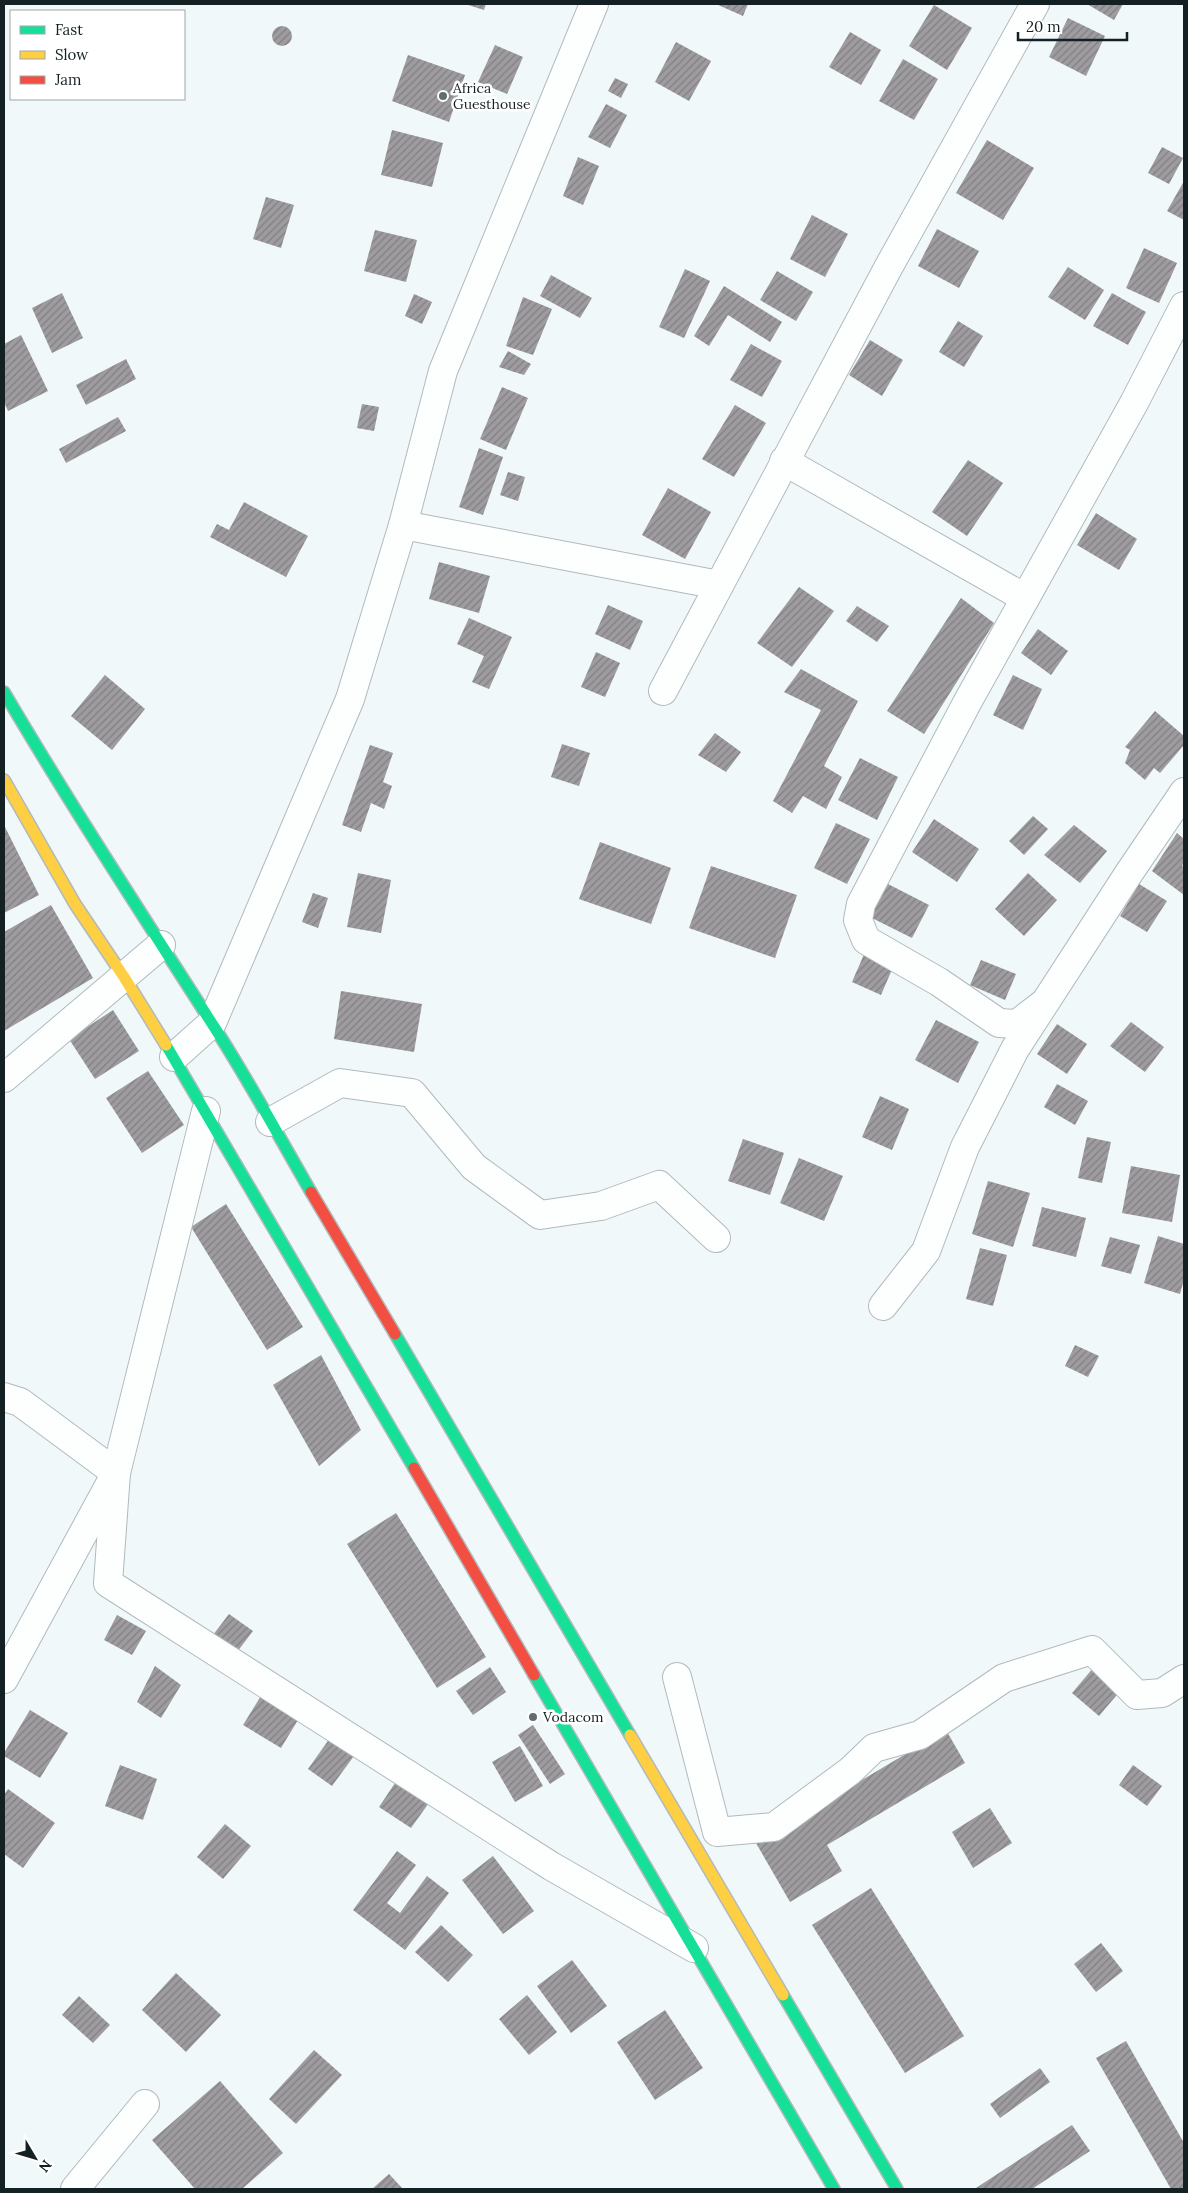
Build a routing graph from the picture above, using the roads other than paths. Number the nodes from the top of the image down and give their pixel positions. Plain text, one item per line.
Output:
1 (594, 4) edge
2 (1035, 4) edge
3 (1184, 306) edge
4 (784, 461) junction
5 (403, 525) junction
6 (719, 584) junction
7 (1026, 598) junction
8 (4, 692) edge
9 (663, 692) dead end
10 (4, 780) edge
11 (1184, 792) edge
12 (160, 945) junction
13 (124, 977) junction
14 (1043, 1004) junction
15 (212, 1023) junction
16 (174, 1057) junction
17 (4, 1078) edge
18 (206, 1110) junction
19 (270, 1122) junction
20 (716, 1238) dead end
21 (883, 1306) dead end
22 (4, 1397) edge
23 (116, 1473) junction
24 (677, 1677) dead end
25 (4, 1679) edge
26 (1184, 1679) edge
27 (694, 1948) junction
28 (145, 2104) dead end
29 (75, 2189) edge
30 (834, 2189) edge
31 (897, 2189) edge

1 - 5 street
2 - 4 street
3 - 7 street
4 - 6 street
4 - 7 street
5 - 6 street
5 - 15 street
6 - 9 street
7 - 14 street
8 - 12 street
10 - 13 street
11 - 14 street
12 - 13 street
12 - 15 street
13 - 16 street
13 - 17 street
14 - 21 street
15 - 16 street
15 - 19 street
16 - 18 street
18 - 23 street
18 - 27 street
19 - 20 street
19 - 31 street
22 - 23 street
23 - 25 street
23 - 27 street
24 - 26 street
27 - 30 street
28 - 29 street

